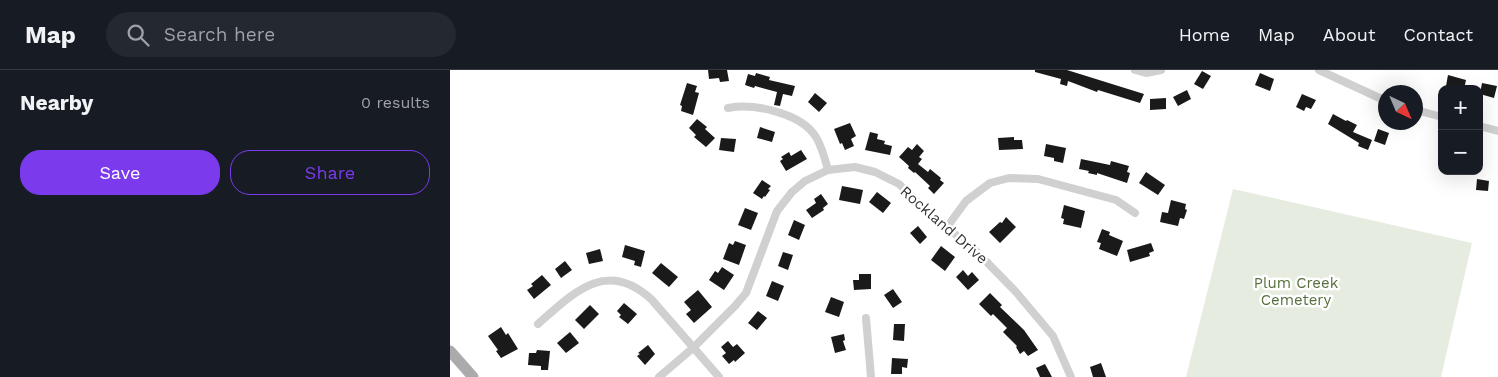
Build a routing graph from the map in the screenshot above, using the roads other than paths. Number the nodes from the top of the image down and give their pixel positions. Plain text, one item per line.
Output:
1 (1134, 70) edge
2 (1161, 70) edge
3 (1319, 70) edge
4 (1334, 73) edge
5 (1378, 97) edge
6 (728, 108) dead end
7 (1423, 112) edge
8 (1438, 116) edge
9 (1483, 127) edge
10 (1498, 131) edge
11 (828, 170) junction
12 (1135, 214) dead end
13 (947, 227) junction
14 (866, 318) dead end
15 (538, 324) dead end
16 (692, 348) junction
17 (450, 351) edge
18 (473, 377) edge
19 (659, 377) edge
20 (719, 377) edge
21 (870, 377) edge
22 (1071, 377) edge

1 - 2 street
3 - 4 street
4 - 5 street
6 - 11 street
7 - 8 street
9 - 10 street
11 - 13 street, Rockland Drive
11 - 16 street, Rockland Drive
12 - 13 street
13 - 22 street, Rockland Drive
14 - 21 street
15 - 16 street
16 - 19 street, Rockland Drive
16 - 20 street
17 - 18 main road

